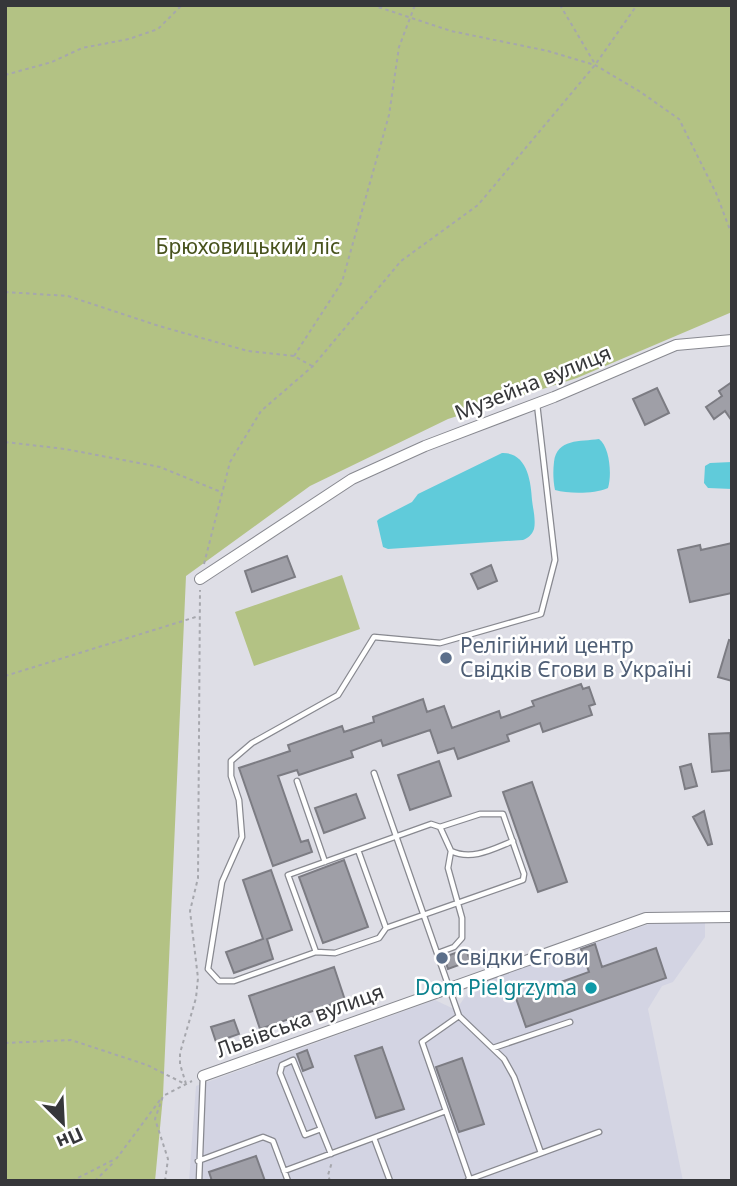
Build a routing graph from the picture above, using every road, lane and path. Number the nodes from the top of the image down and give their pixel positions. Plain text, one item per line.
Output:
1 (182, 5) edge
2 (372, 5) edge
3 (415, 5) edge
4 (560, 5) edge
5 (410, 18) junction
6 (595, 65) junction
7 (5, 75) edge
8 (732, 234) edge
9 (5, 292) edge
10 (732, 340) edge
11 (293, 356) junction
12 (313, 366) dead end
13 (537, 403) junction
14 (5, 442) edge
15 (222, 492) dead end
16 (200, 579) dead end
17 (200, 616) dead end
18 (5, 676) edge
19 (374, 773) dead end
20 (297, 781) dead end
21 (440, 827) junction
22 (397, 836) junction
23 (513, 841) junction
24 (358, 850) junction
25 (451, 851) junction
26 (325, 862) junction
27 (458, 903) junction
28 (425, 915) junction
29 (732, 916) edge
30 (386, 928) junction
31 (316, 952) junction
32 (438, 953) junction
33 (450, 988) junction
34 (458, 1016) junction
35 (570, 1022) dead end
36 (5, 1042) edge
37 (288, 1046) junction
38 (493, 1048) junction
39 (293, 1060) junction
40 (203, 1076) junction
41 (186, 1084) junction
42 (163, 1096) junction
43 (446, 1111) junction
44 (321, 1129) junction
45 (599, 1132) dead end
46 (374, 1138) junction
47 (541, 1153) junction
48 (331, 1154) junction
49 (117, 1158) junction
50 (198, 1161) junction
51 (284, 1171) junction
52 (469, 1180) edge
53 (72, 1181) edge
54 (95, 1181) edge
55 (165, 1181) edge
56 (199, 1181) edge
57 (288, 1181) edge
58 (330, 1181) edge
59 (390, 1181) edge

1 - 7 path
2 - 5 path
3 - 5 path
4 - 6 path
5 - 6 path
5 - 11 path
6 - 8 path
9 - 11 path
10 - 13 street, Музейна вулиця
11 - 12 path
13 - 16 street, Музейна вулиця
13 - 31 lane
14 - 15 path
17 - 18 path
19 - 22 lane
20 - 26 lane
21 - 22 lane
21 - 23 lane
21 - 25 lane
22 - 24 lane
22 - 28 lane
23 - 25 lane
23 - 27 lane
24 - 26 lane
24 - 30 lane
25 - 27 lane
26 - 31 lane
27 - 28 lane
27 - 32 lane
28 - 30 lane
28 - 32 lane
29 - 33 street, Львівська вулиця
30 - 31 lane
32 - 33 lane
33 - 34 lane
33 - 37 street, Львівська вулиця
34 - 38 lane
34 - 43 lane
35 - 38 lane
36 - 41 path
37 - 39 lane
37 - 40 street, Львівська вулиця
38 - 47 lane
39 - 44 lane
39 - 44 lane
40 - 41 path
40 - 50 lane
41 - 42 path
42 - 49 path
42 - 55 path
43 - 46 lane
43 - 52 lane
44 - 48 lane
45 - 47 lane
46 - 48 lane
46 - 59 lane
47 - 52 lane
48 - 51 lane
48 - 58 path
49 - 53 path
49 - 54 path
50 - 51 lane
50 - 56 lane
51 - 57 lane

